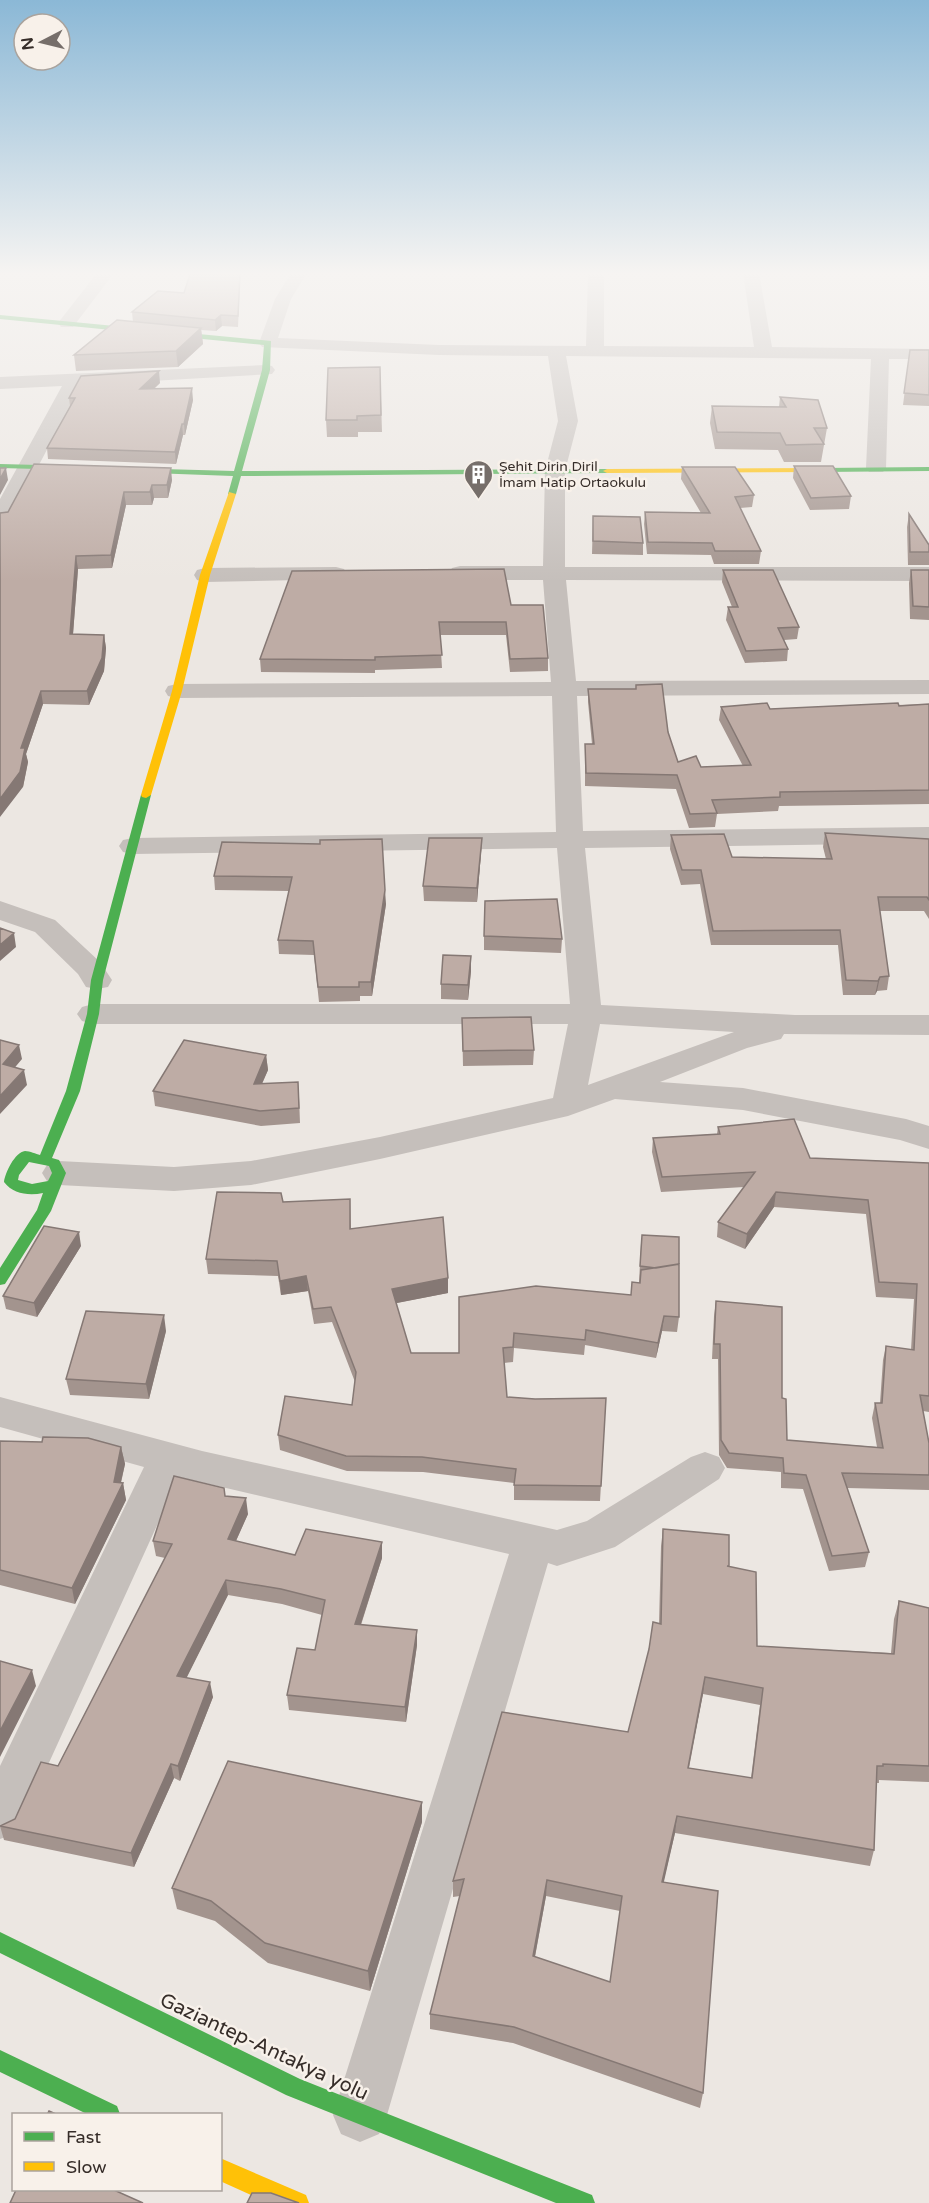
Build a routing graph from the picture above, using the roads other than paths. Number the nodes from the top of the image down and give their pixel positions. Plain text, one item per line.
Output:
1 (156, 376) edge
2 (265, 376) edge
3 (560, 376) edge
4 (879, 376) edge
5 (75, 380) junction
6 (0, 383) edge
7 (0, 466) edge
8 (27, 466) junction
9 (876, 468) junction
10 (929, 469) edge
11 (555, 471) junction
12 (239, 474) junction
13 (0, 518) edge
14 (554, 572) junction
15 (438, 573) edge
16 (356, 574) edge
17 (929, 574) edge
18 (205, 575) junction
19 (564, 687) junction
20 (929, 687) edge
21 (177, 691) junction
22 (929, 835) edge
23 (570, 839) junction
24 (133, 846) junction
25 (0, 910) edge
26 (97, 980) junction
27 (93, 1014) junction
28 (586, 1014) junction
29 (861, 1024) junction
30 (795, 1025) junction
31 (929, 1025) edge
32 (929, 1042) edge
33 (606, 1089) junction
34 (568, 1105) junction
35 (929, 1137) edge
36 (9, 1152) dead end
37 (26, 1156) junction
38 (52, 1172) junction
39 (0, 1280) edge
40 (0, 1412) edge
41 (168, 1458) junction
42 (705, 1468) dead end
43 (533, 1543) junction
44 (0, 1817) edge
45 (0, 1942) edge
46 (0, 2061) edge
47 (105, 2113) edge
48 (360, 2115) junction
49 (584, 2203) edge

1 - 5 street
2 - 12 street
3 - 11 street
4 - 9 street
5 - 6 street
5 - 8 street
7 - 8 street
8 - 12 street
8 - 13 street
9 - 10 street
9 - 11 street
11 - 12 street
11 - 14 street
12 - 18 street
14 - 15 street
14 - 17 street
14 - 19 street
16 - 18 street
18 - 21 street
19 - 20 street
19 - 21 street
19 - 23 street
21 - 24 street
22 - 23 street
23 - 24 street
23 - 28 street
24 - 26 street
25 - 26 street
26 - 27 street
27 - 28 street
27 - 38 street
28 - 30 street
28 - 34 street
29 - 30 street
29 - 31 street
29 - 32 street
30 - 33 street
33 - 34 street
33 - 35 street
34 - 38 street
36 - 37 street
37 - 38 street
37 - 38 street
38 - 39 street
40 - 41 street
41 - 43 street
41 - 44 street
42 - 43 street
43 - 48 street
45 - 48 street, Gaziantep-Antakya yolu
46 - 47 street
48 - 49 street, Gaziantep-Antakya yolu

